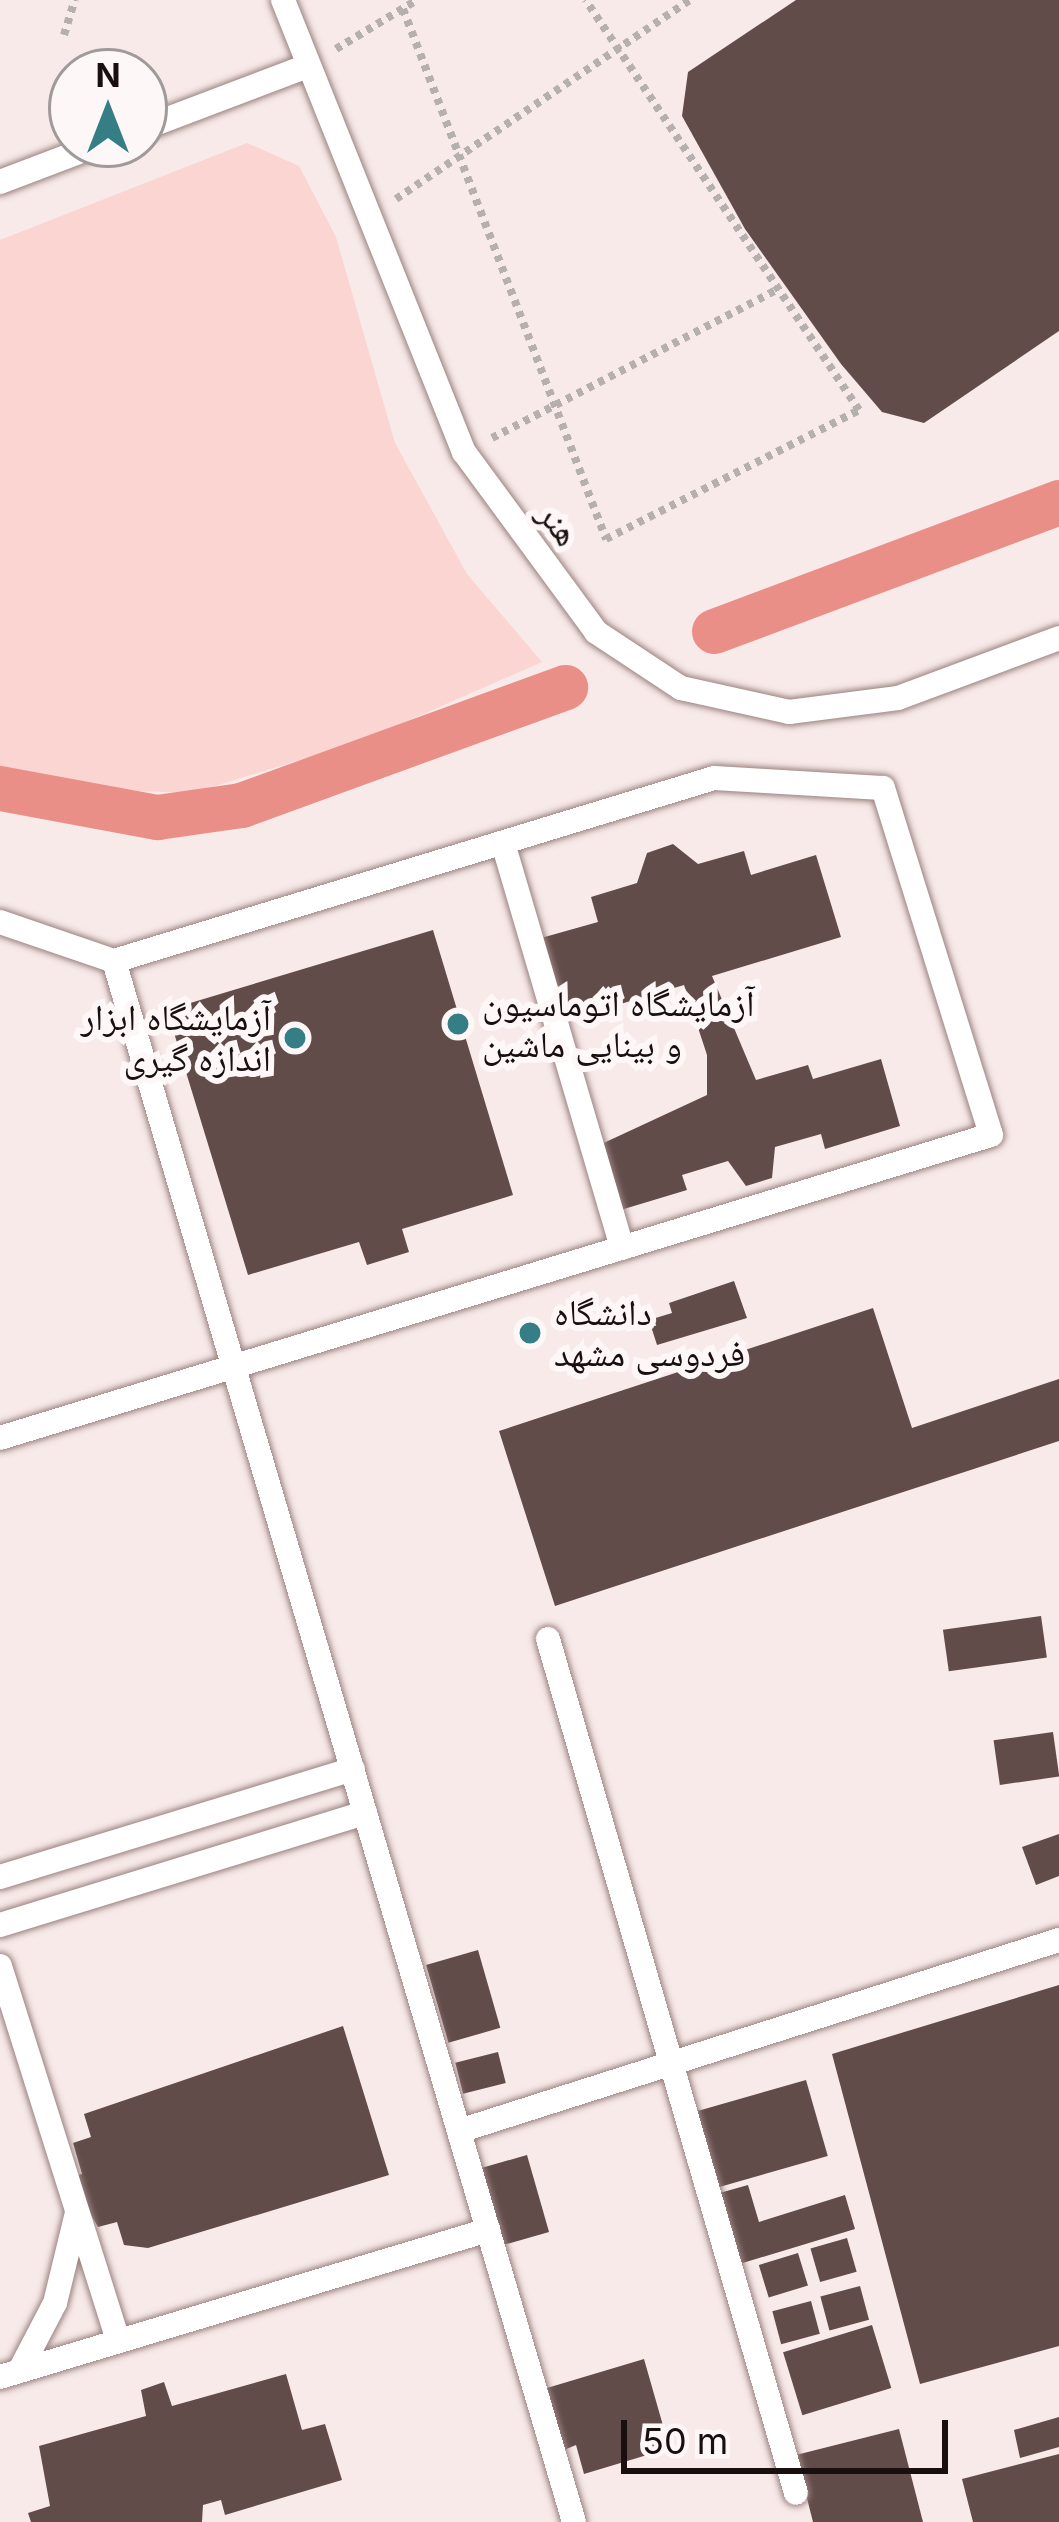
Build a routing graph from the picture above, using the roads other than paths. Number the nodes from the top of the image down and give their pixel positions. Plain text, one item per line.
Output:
1 (283, 0) edge
2 (304, 67) junction
3 (168, 119) edge
4 (48, 164) edge
5 (0, 182) edge
6 (1059, 638) edge
7 (502, 843) junction
8 (0, 922) edge
9 (114, 961) junction
10 (622, 1248) junction
11 (234, 1367) junction
12 (0, 1438) edge
13 (548, 1639) dead end
14 (352, 1768) junction
15 (365, 1813) junction
16 (0, 1877) edge
17 (0, 1925) edge
18 (1059, 1940) edge
19 (0, 1966) edge
20 (671, 2063) junction
21 (459, 2131) junction
22 (77, 2211) junction
23 (488, 2230) junction
24 (118, 2340) junction
25 (10, 2372) edge
26 (796, 2493) dead end
27 (574, 2522) edge

1 - 2 lane, هنر
2 - 3 lane
2 - 6 lane, هنر
4 - 5 lane
7 - 9 lane
7 - 10 lane
7 - 10 lane
8 - 9 lane
9 - 11 lane
10 - 11 lane
11 - 12 lane
11 - 14 lane
13 - 20 lane
14 - 15 lane
14 - 16 lane
15 - 17 lane
15 - 21 lane
18 - 20 lane
19 - 22 lane
20 - 21 lane
20 - 26 lane
21 - 23 lane
22 - 24 lane
22 - 25 lane
23 - 24 lane
23 - 27 lane
24 - 25 lane

